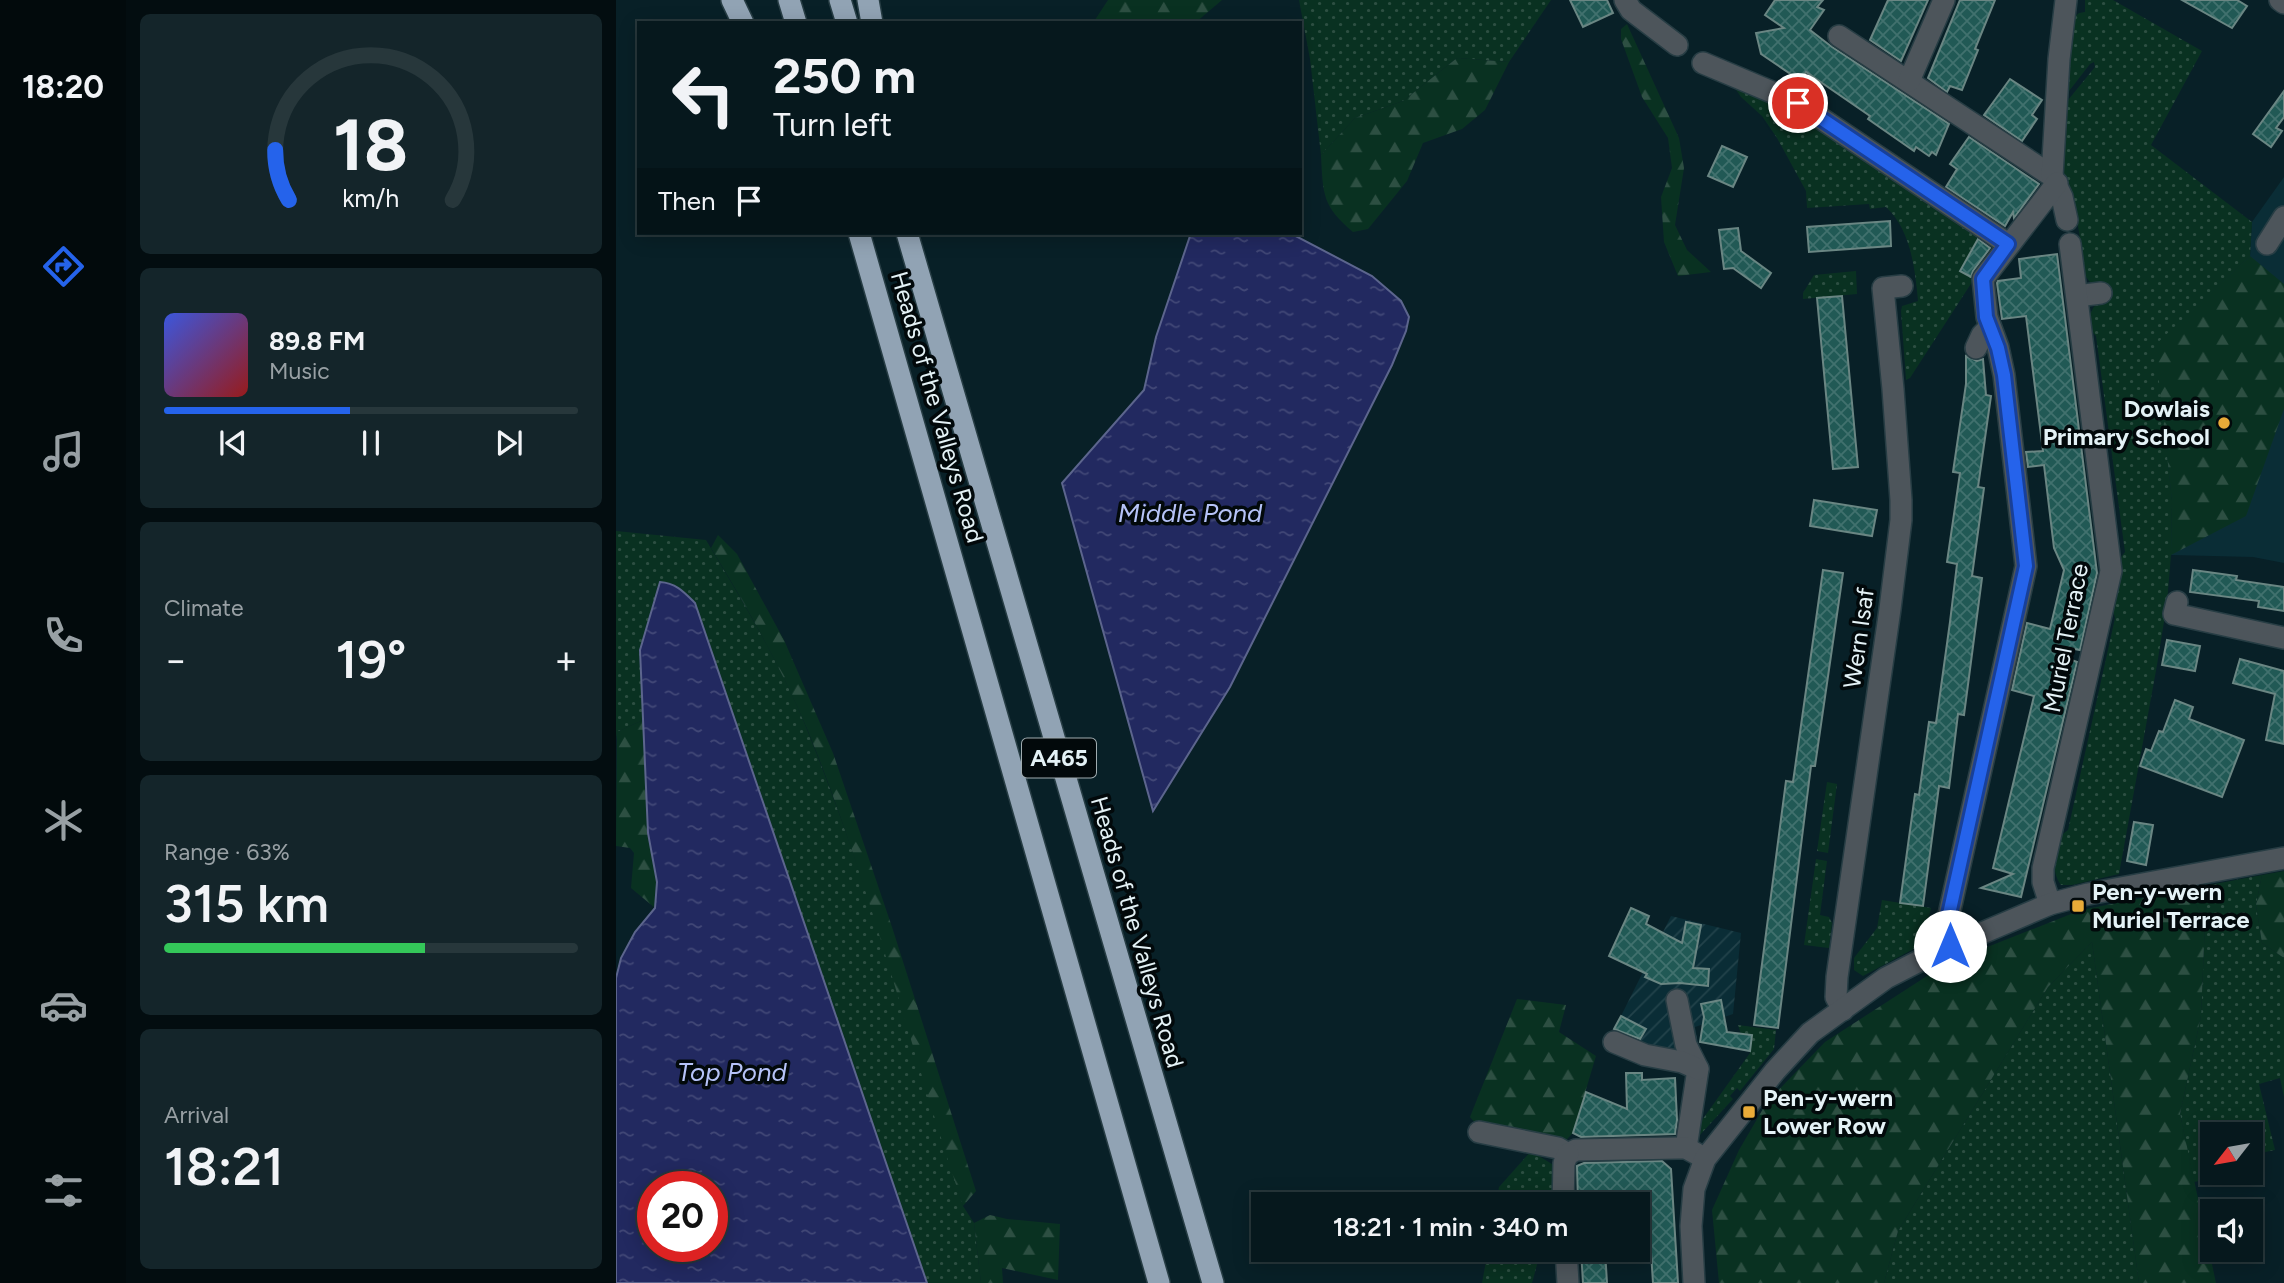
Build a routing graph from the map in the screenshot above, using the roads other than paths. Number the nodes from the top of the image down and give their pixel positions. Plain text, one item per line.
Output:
1 (732, 0) edge
2 (789, 0) edge
3 (841, 0) edge
4 (868, 0) edge
5 (1625, 0) edge
6 (1944, 0) edge
7 (2066, 0) edge
8 (742, 21) edge
9 (795, 21) edge
10 (846, 21) edge
11 (872, 21) edge
12 (1839, 36) dead end
13 (1677, 46) dead end
14 (1703, 63) dead end
15 (1909, 81) junction
16 (2054, 180) junction
17 (2284, 217) edge
18 (2067, 220) dead end
19 (845, 235) edge
20 (860, 235) edge
21 (907, 235) edge
22 (2008, 244) junction
23 (2070, 244) dead end
24 (2267, 244) dead end
25 (1902, 286) dead end
26 (2101, 293) dead end
27 (2077, 296) junction
28 (884, 314) junction
29 (1989, 327) junction
30 (1976, 348) dead end
31 (2176, 601) dead end
32 (2284, 638) edge
33 (2284, 858) edge
34 (2050, 904) junction
35 (1950, 946) junction
36 (1676, 1000) dead end
37 (1843, 1010) junction
38 (1614, 1042) dead end
39 (1698, 1069) junction
40 (1479, 1132) dead end
41 (1686, 1149) junction
42 (1568, 1154) junction
43 (1705, 1159) junction
44 (1563, 1192) edge
45 (1567, 1262) edge
46 (1158, 1283) edge
47 (1213, 1283) edge
48 (1568, 1283) edge
49 (1694, 1283) edge

1 - 8 highway
2 - 9 highway
3 - 10 highway
4 - 11 highway
5 - 13 street
6 - 15 street
7 - 16 street
12 - 15 street
14 - 22 street
15 - 16 street
16 - 18 street
16 - 22 street
17 - 24 street
19 - 28 highway
20 - 28 highway, Heads of the Valleys Road / A465
21 - 47 highway, Heads of the Valleys Road / A465
22 - 29 street
23 - 27 street, Muriel Terrace
25 - 37 street, Wern Isaf
26 - 27 street
27 - 34 street, Muriel Terrace
28 - 46 highway, Heads of the Valleys Road / A465
29 - 30 street
29 - 35 street
31 - 32 street
33 - 34 street
34 - 35 street
35 - 37 street
36 - 39 street
37 - 43 street
38 - 39 street
39 - 41 street
40 - 42 street
41 - 42 street
41 - 43 street
42 - 44 street
43 - 49 street
45 - 48 street

